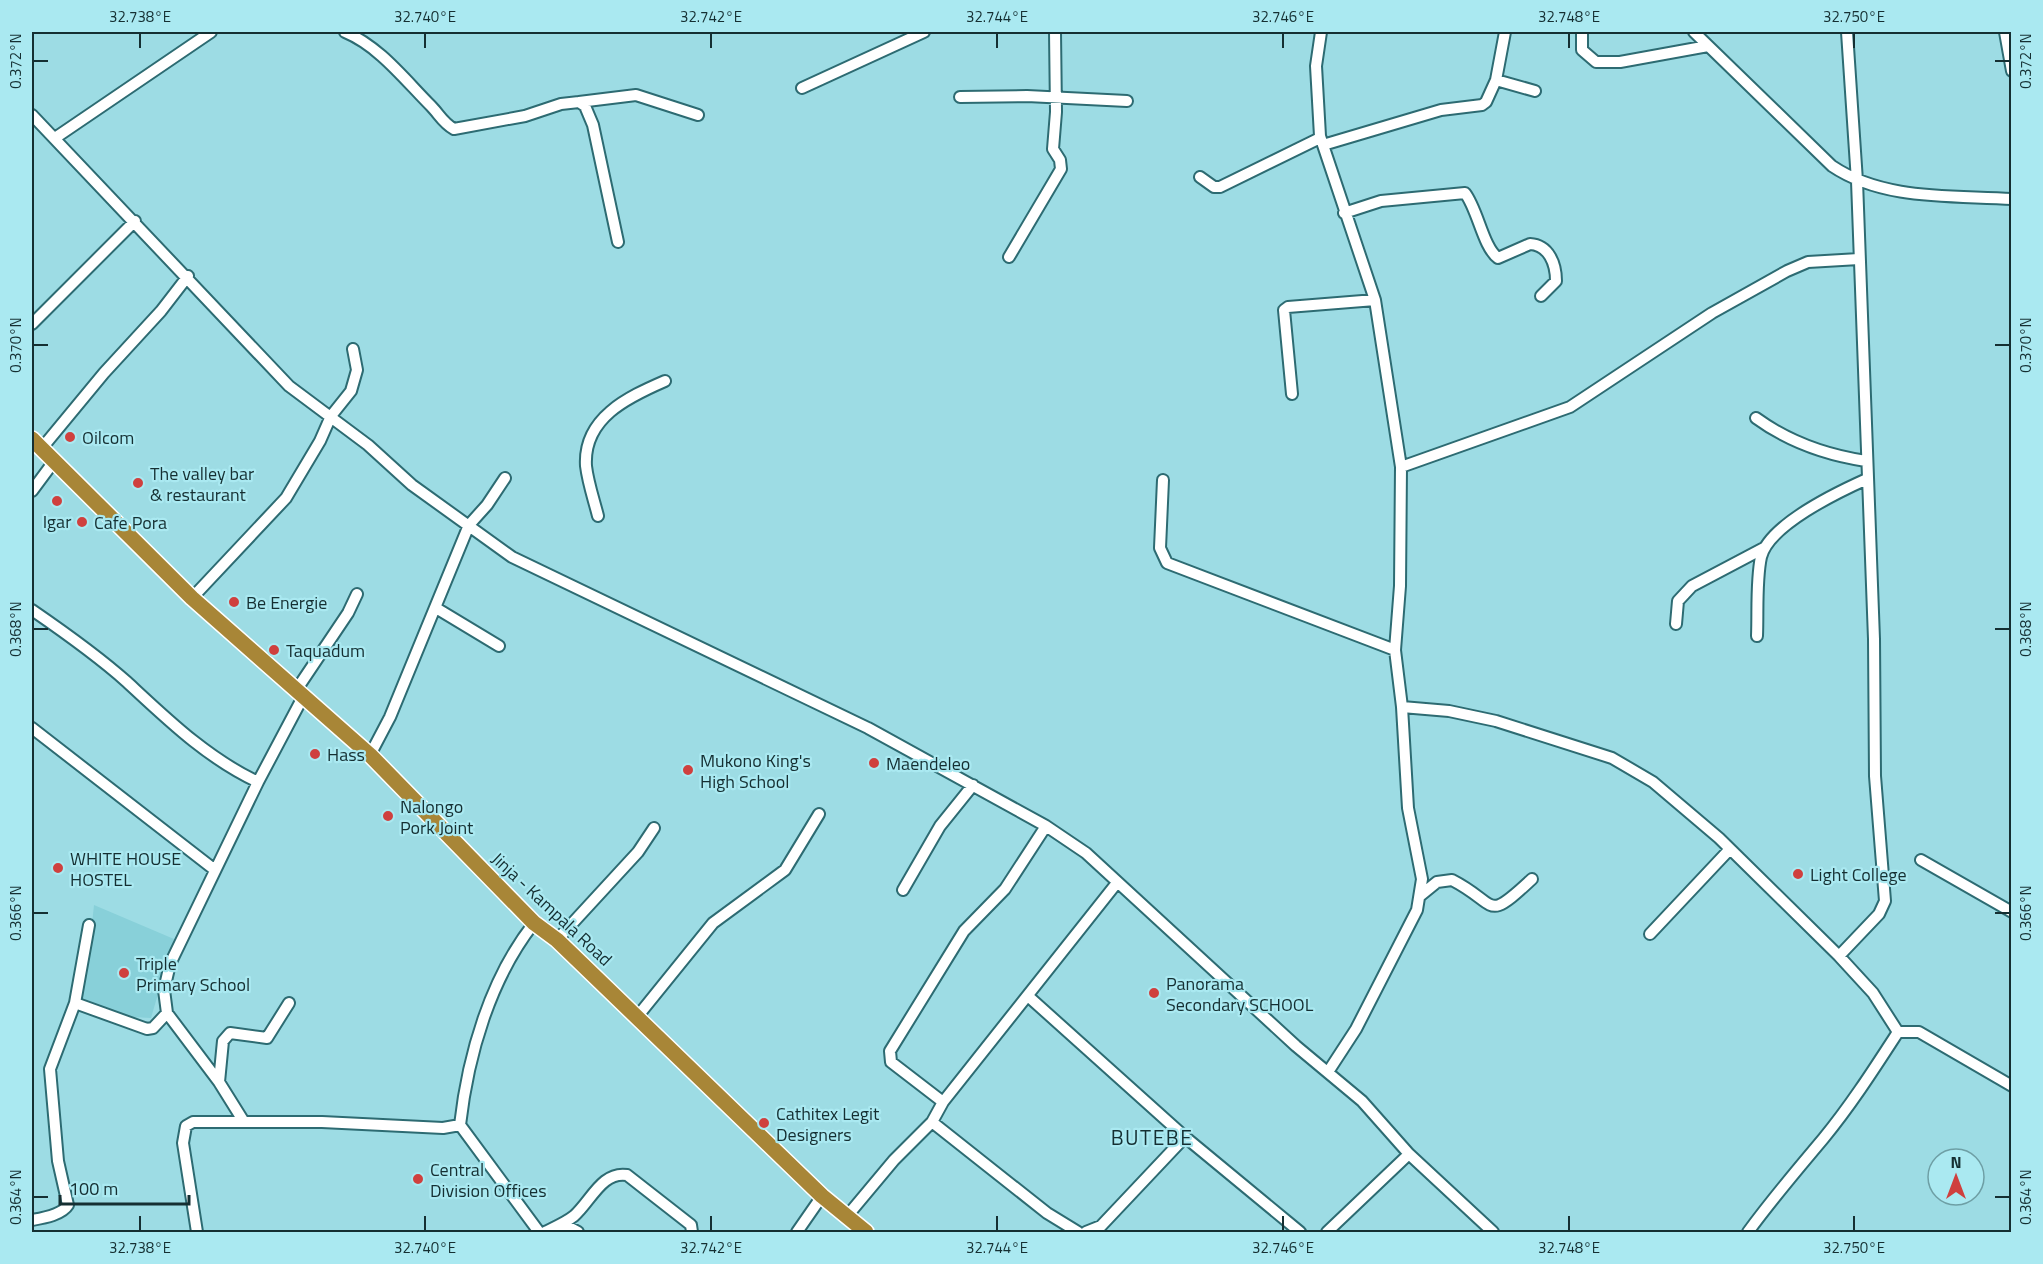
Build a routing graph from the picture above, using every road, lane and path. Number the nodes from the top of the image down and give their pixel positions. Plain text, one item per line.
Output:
1 (211, 32) edge
2 (345, 32) edge
3 (924, 32) edge
4 (1055, 32) edge
5 (1321, 32) edge
6 (1504, 32) edge
7 (1582, 32) edge
8 (1694, 32) edge
9 (1847, 32) edge
10 (2005, 32) edge
11 (1708, 46) junction
12 (2012, 71) edge
13 (1496, 80) junction
14 (802, 88) dead end
15 (1535, 91) dead end
16 (960, 97) dead end
17 (1056, 98) junction
18 (1127, 101) dead end
19 (579, 102) junction
20 (32, 115) edge
21 (698, 115) dead end
22 (55, 138) junction
23 (1322, 142) junction
24 (1200, 177) dead end
25 (1857, 181) junction
26 (2012, 199) edge
27 (1344, 213) junction
28 (135, 221) junction
29 (618, 242) dead end
30 (1009, 257) dead end
31 (1859, 259) junction
32 (188, 276) junction
33 (1541, 296) dead end
34 (1375, 300) junction
35 (32, 324) edge
36 (353, 349) dead end
37 (665, 381) dead end
38 (1293, 394) dead end
39 (331, 416) junction
40 (1756, 418) dead end
41 (37, 443) edge
42 (55, 460) junction
43 (1866, 461) junction
44 (1401, 467) junction
45 (505, 478) dead end
46 (1867, 479) junction
47 (1163, 480) dead end
48 (32, 491) edge
49 (598, 516) dead end
50 (470, 525) junction
51 (1764, 548) junction
52 (357, 594) dead end
53 (192, 598) junction
54 (436, 608) junction
55 (32, 610) edge
56 (1676, 624) dead end
57 (1757, 636) dead end
58 (499, 646) dead end
59 (1395, 650) junction
60 (300, 692) junction
61 (1402, 707) junction
62 (32, 728) edge
63 (370, 755) junction
64 (258, 782) junction
65 (973, 785) junction
66 (819, 814) dead end
67 (1046, 826) junction
68 (654, 828) dead end
69 (1730, 849) junction
70 (1921, 860) dead end
71 (215, 870) junction
72 (1532, 879) dead end
73 (1116, 884) junction
74 (903, 890) dead end
75 (1421, 895) junction
76 (2012, 912) edge
77 (534, 923) junction
78 (89, 926) dead end
79 (1650, 934) dead end
80 (557, 940) junction
81 (1839, 956) junction
82 (1029, 997) junction
83 (75, 1003) junction
84 (289, 1003) dead end
85 (167, 1013) junction
86 (638, 1017) junction
87 (1898, 1032) junction
88 (1328, 1072) junction
89 (219, 1082) junction
90 (2012, 1086) edge
91 (943, 1102) junction
92 (244, 1122) junction
93 (932, 1122) junction
94 (460, 1125) junction
95 (1185, 1137) junction
96 (1409, 1154) junction
97 (822, 1196) junction
98 (848, 1215) junction
99 (1279, 1216) junction
100 (32, 1220) edge
101 (563, 1224) junction
102 (197, 1233) edge
103 (539, 1233) edge
104 (545, 1233) edge
105 (578, 1233) edge
106 (692, 1233) edge
107 (797, 1233) edge
108 (866, 1233) edge
109 (1078, 1233) edge
110 (1086, 1233) edge
111 (1282, 1233) edge
112 (1299, 1233) edge
113 (1327, 1233) edge
114 (1493, 1233) edge
115 (1748, 1233) edge

1 - 22 street
2 - 19 street
3 - 14 street
4 - 17 street
5 - 23 street
6 - 13 street
7 - 11 street
8 - 11 street
9 - 25 street
10 - 12 street
11 - 25 street
13 - 15 street
13 - 23 street
16 - 17 street
17 - 18 street
17 - 30 street
19 - 21 street
19 - 29 street
20 - 22 street
22 - 28 street
23 - 24 street
23 - 27 street
25 - 26 street
25 - 31 street
27 - 33 street
27 - 34 street
28 - 32 street
28 - 35 street
31 - 43 street
31 - 44 street
32 - 39 street
32 - 41 street
34 - 38 street
34 - 44 street
36 - 39 street
37 - 49 street
39 - 50 street
39 - 53 street
40 - 43 street
41 - 42 highway, Jinja - Kampala Road
42 - 48 street
42 - 53 highway, Jinja - Kampala Road
43 - 46 street
44 - 59 street
45 - 50 street
46 - 51 street
46 - 81 street
47 - 59 street
50 - 54 street
50 - 65 street
51 - 56 street
51 - 57 street
52 - 60 street
53 - 60 highway, Jinja - Kampala Road
54 - 58 street
54 - 63 street
55 - 64 street
59 - 61 street
60 - 63 highway, Jinja - Kampala Road
60 - 64 street
61 - 69 street
61 - 75 street
62 - 71 street
63 - 77 highway, Jinja - Kampala Road
64 - 71 street
65 - 67 street
65 - 74 street
66 - 86 street
67 - 73 street
67 - 91 street
68 - 80 street
69 - 79 street
69 - 81 street
70 - 76 street
71 - 85 street
72 - 75 street
73 - 82 street
73 - 88 street
75 - 88 street
77 - 80 highway, Jinja - Kampala Road
77 - 94 street
78 - 83 street
80 - 86 highway, Jinja - Kampala Road
81 - 87 street
82 - 91 street
82 - 95 street
83 - 85 street
83 - 100 street
84 - 89 street
85 - 89 street
86 - 97 highway, Jinja - Kampala Road
87 - 90 street
87 - 115 street
88 - 96 street
89 - 92 street
91 - 93 street
92 - 94 street
92 - 102 street
93 - 98 street
93 - 109 street
94 - 103 street
95 - 99 street
95 - 110 street
96 - 113 street
96 - 114 street
97 - 98 highway, Jinja - Kampala Road
97 - 107 street
98 - 108 highway, Jinja - Kampala Road
99 - 111 street
99 - 112 street
101 - 104 street
101 - 105 street
101 - 106 street

